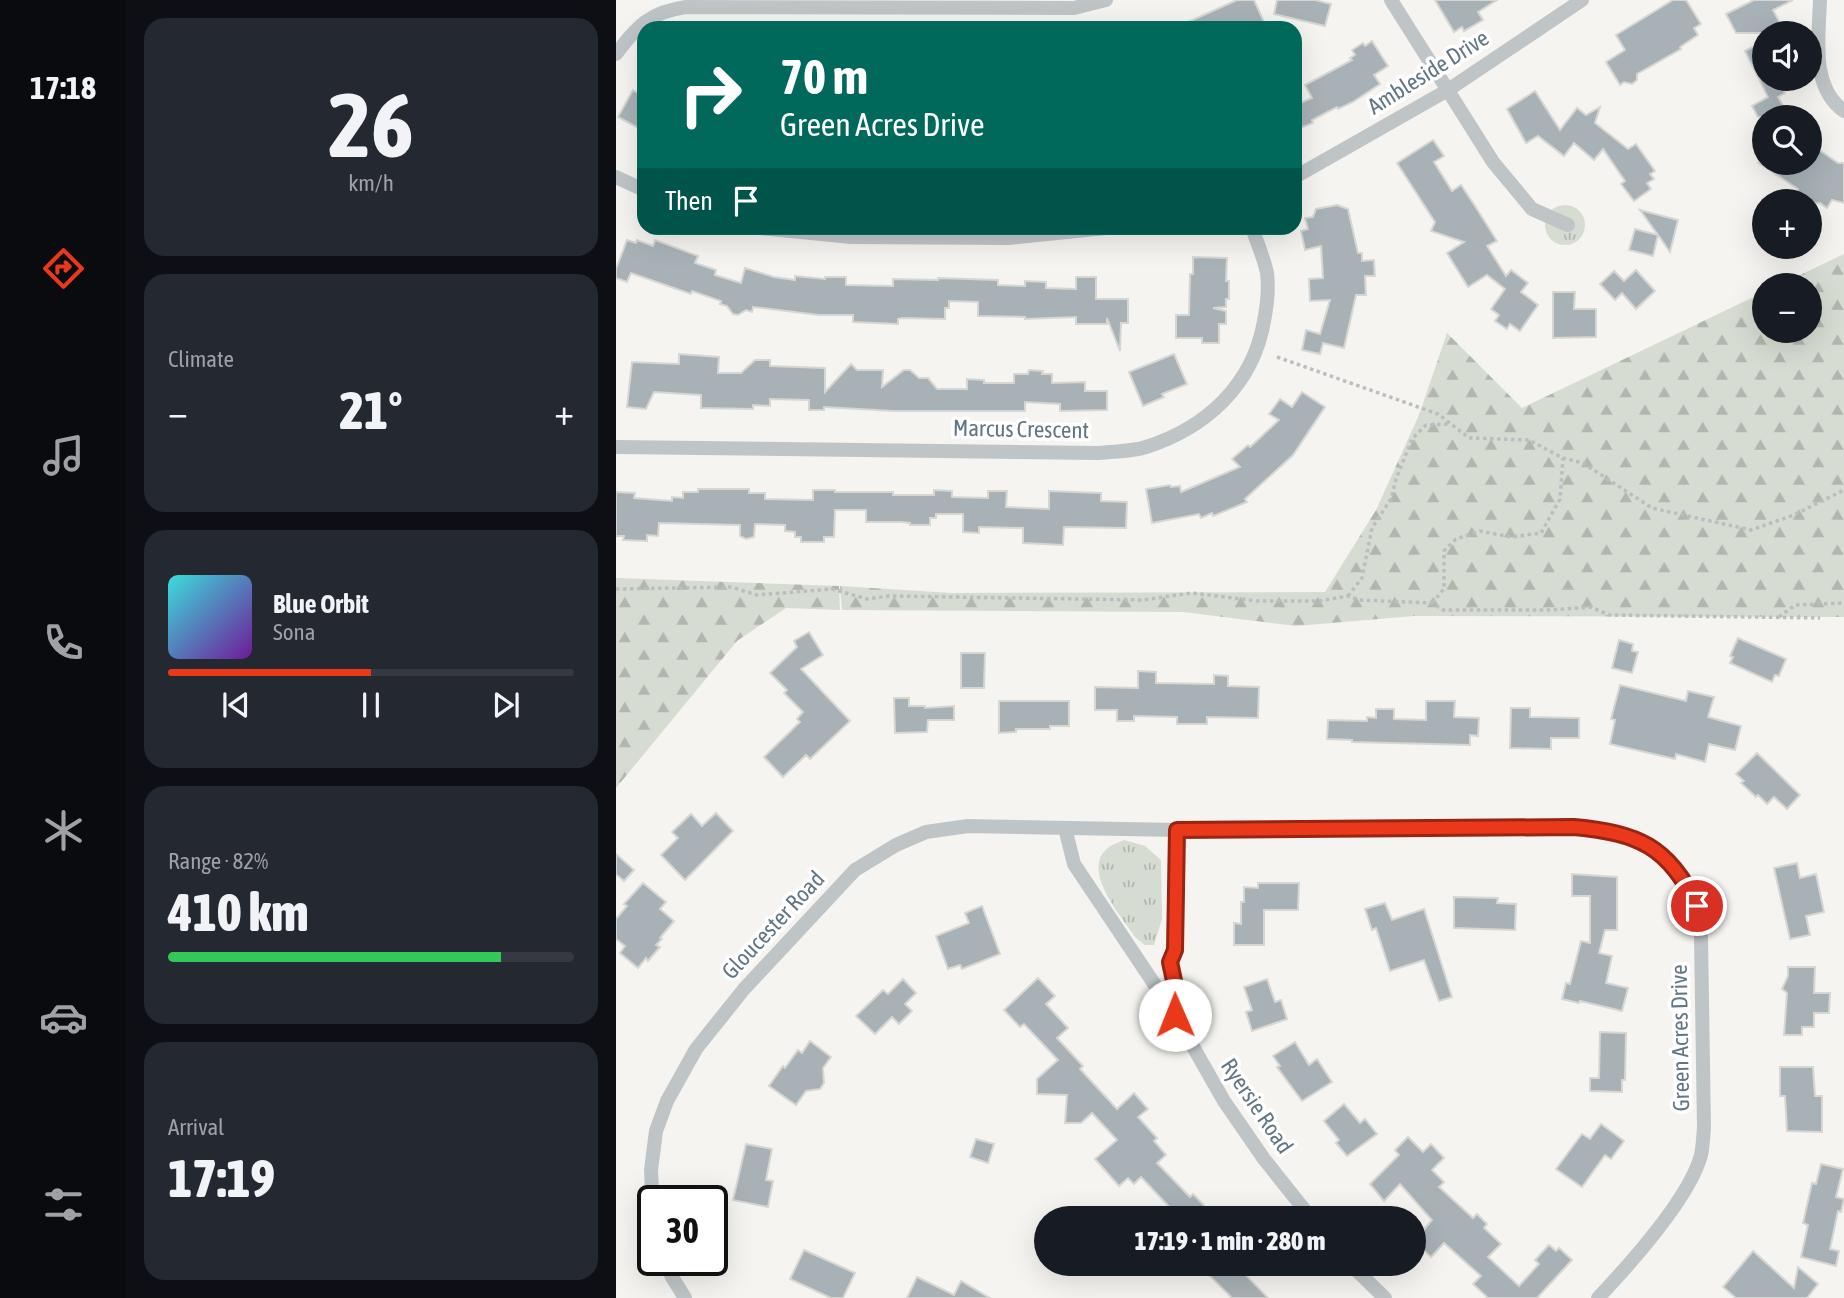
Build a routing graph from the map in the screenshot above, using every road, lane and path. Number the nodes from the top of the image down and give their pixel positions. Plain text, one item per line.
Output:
1 (1106, 0) edge
2 (1391, 0) edge
3 (1582, 0) edge
4 (1820, 0) edge
5 (665, 5) edge
6 (645, 21) edge
7 (637, 28) edge
8 (616, 54) edge
9 (1448, 90) junction
10 (1844, 111) edge
11 (1302, 173) edge
12 (616, 177) edge
13 (637, 187) edge
14 (1568, 225) dead end
15 (840, 235) edge
16 (1044, 235) edge
17 (1254, 235) edge
18 (1277, 356) dead end
19 (1451, 424) junction
20 (616, 447) edge
21 (1563, 458) junction
22 (1844, 490) edge
23 (616, 590) edge
24 (1348, 596) junction
25 (1432, 603) junction
26 (1844, 604) edge
27 (1777, 618) junction
28 (1820, 618) dead end
29 (1065, 828) junction
30 (1177, 830) junction
31 (1175, 1015) junction
32 (651, 1185) edge
33 (1301, 1206) edge
34 (672, 1276) edge
35 (1362, 1276) edge
36 (685, 1298) edge
37 (1385, 1298) edge
38 (1598, 1298) edge

1 - 5 street
2 - 9 street
3 - 9 street, Ambleside Drive
4 - 10 street
5 - 6 street
7 - 8 street
9 - 11 street, Ambleside Drive
9 - 14 street
12 - 13 street
15 - 16 street
17 - 20 street, Marcus Crescent
18 - 19 path
19 - 21 path
19 - 24 path
21 - 22 path
21 - 25 path
23 - 24 path
24 - 25 path
25 - 27 path
26 - 27 path
27 - 28 path
29 - 30 street, Green Acres Drive
29 - 31 street, Ryersie Road
29 - 32 street, Gloucester Road
30 - 31 street, Ryersie Road
30 - 38 street, Green Acres Drive
31 - 33 street, Ryersie Road
34 - 36 street
35 - 37 street

